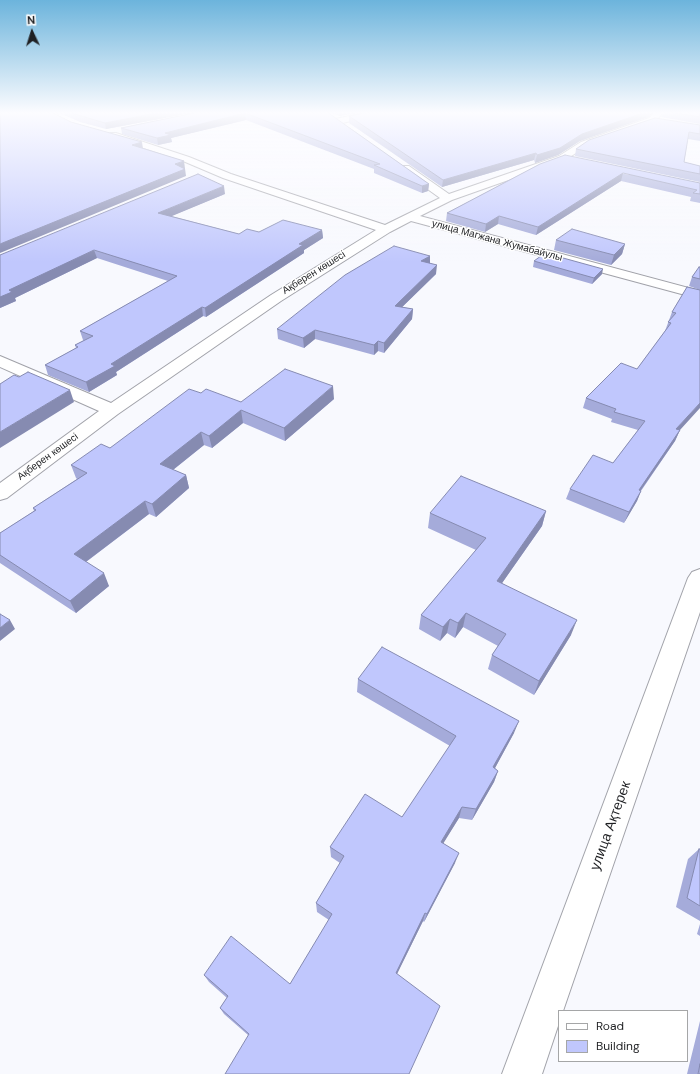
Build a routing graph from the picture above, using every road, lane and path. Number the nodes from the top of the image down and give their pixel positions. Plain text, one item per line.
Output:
1 (193, 162) edge
2 (550, 162) edge
3 (397, 163) edge
4 (212, 171) junction
5 (197, 177) edge
6 (448, 198) junction
7 (409, 217) junction
8 (386, 229) junction
9 (700, 295) edge
10 (0, 361) edge
11 (112, 410) junction
12 (0, 493) edge
13 (700, 578) edge
14 (522, 1074) edge

1 - 4 street
2 - 6 street, Ақберен көшесі
3 - 6 street
4 - 5 street
4 - 8 street
6 - 7 street, Ақберен көшесі
7 - 8 street, Ақберен көшесі
7 - 9 street, улица Магжана Жумабайулы
8 - 11 street, Ақберен көшесі
10 - 11 street
11 - 12 street, Ақберен көшесі
13 - 14 street, улица Ақтерек

